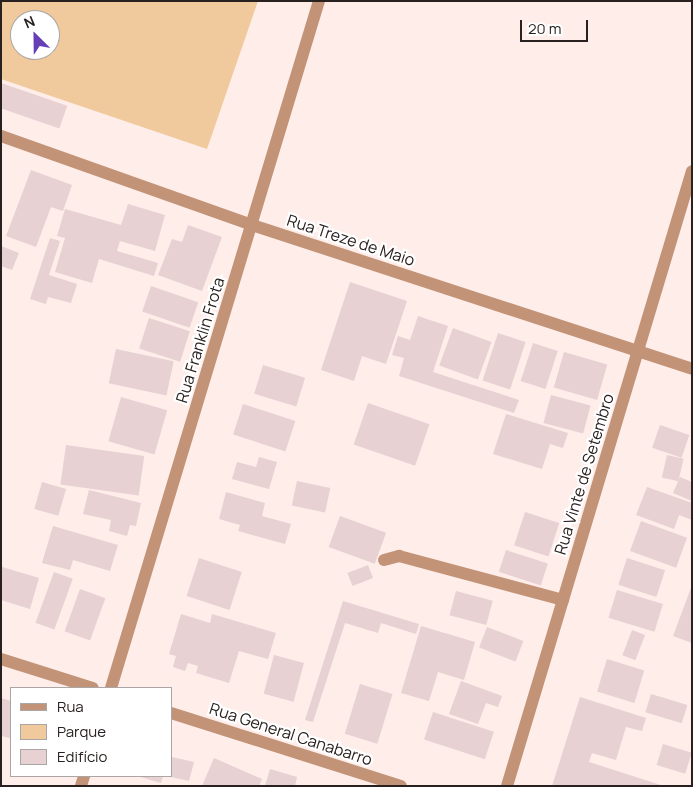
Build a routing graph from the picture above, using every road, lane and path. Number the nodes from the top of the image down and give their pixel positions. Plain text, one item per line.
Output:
1 (318, 1) edge
2 (1, 136) edge
3 (692, 171) edge
4 (252, 225) junction
5 (638, 350) junction
6 (692, 369) edge
7 (384, 560) dead end
8 (562, 600) junction
9 (1, 659) edge
10 (90, 687) edge
11 (111, 687) edge
12 (172, 713) edge
13 (401, 786) edge
14 (507, 786) edge

1 - 4 street, Rua Franklin Frota
2 - 4 street, Rua Treze de Maio
3 - 5 street, Rua Vinte de Setembro
4 - 5 street, Rua Treze de Maio
4 - 11 street, Rua Franklin Frota
5 - 6 street, Rua Treze de Maio
5 - 8 street, Rua Vinte de Setembro
7 - 8 street
8 - 14 street, Rua Vinte de Setembro
9 - 10 street
12 - 13 street, Rua General Canabarro

